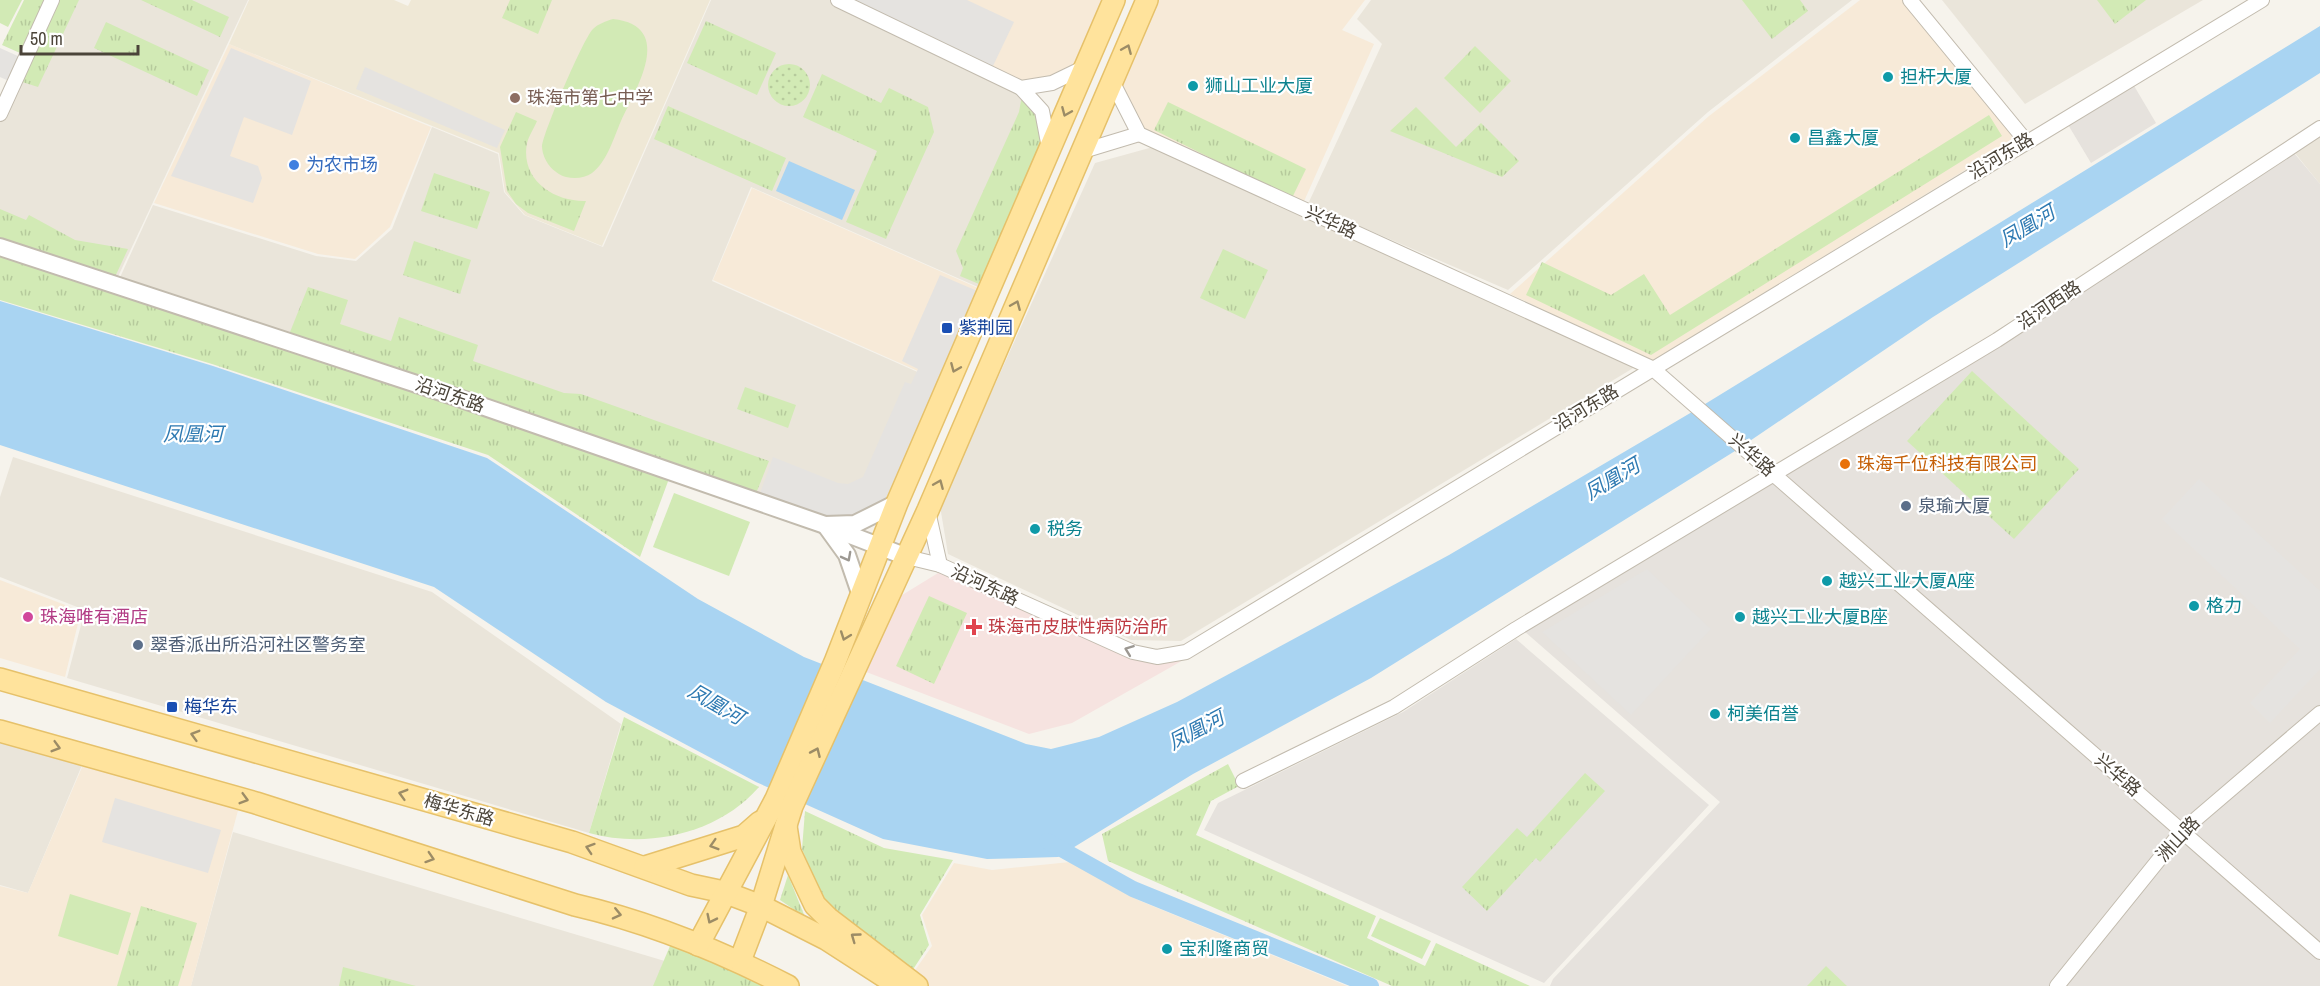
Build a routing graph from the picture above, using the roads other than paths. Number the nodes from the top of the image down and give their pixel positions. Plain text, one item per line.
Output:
1 (52, 0) edge
2 (838, 0) edge
3 (1114, 0) edge
4 (1147, 0) edge
5 (1910, 0) edge
6 (2262, 0) edge
7 (1085, 67) junction
8 (1113, 83) junction
9 (1021, 88) junction
10 (0, 114) edge
11 (2320, 128) edge
12 (1139, 134) junction
13 (2026, 141) junction
14 (1050, 150) junction
15 (1083, 151) junction
16 (0, 247) edge
17 (1652, 368) junction
18 (1772, 473) junction
19 (897, 503) junction
20 (928, 510) junction
21 (825, 525) junction
22 (879, 546) junction
23 (907, 557) junction
24 (940, 565) junction
25 (860, 593) junction
26 (844, 665) junction
27 (0, 679) edge
28 (2320, 713) edge
29 (0, 731) edge
30 (1244, 781) dead end
31 (785, 810) junction
32 (765, 818) junction
33 (2181, 831) junction
34 (645, 867) junction
35 (724, 892) junction
36 (761, 906) junction
37 (698, 945) junction
38 (2320, 952) edge
39 (740, 961) junction
40 (788, 986) edge
41 (899, 986) edge
42 (917, 986) edge
43 (2057, 986) edge

1 - 10 street
2 - 9 street
3 - 7 main road
8 -> 4 main road
5 - 13 street
6 - 13 street, 沿河东路
7 - 9 street
7 -> 14 main road
8 - 12 street
8 - 15 main road
9 - 14 street
11 - 18 street, 沿河西路
12 - 15 street
12 - 17 street, 兴华路
13 - 17 street, 沿河东路
14 -> 19 main road
20 -> 15 main road
16 - 21 street, 沿河东路
17 - 18 street, 兴华路
17 -> 24 street, 沿河东路
18 - 30 street, 沿河西路
18 - 33 street, 兴华路
19 - 21 street, 沿河东路
19 - 22 main road
20 - 23 main road
20 - 24 street, 沿河东路
21 - 22 street
21 -> 25 street
22 - 23 street
22 - 25 main road
23 - 24 street
23 - 26 main road
25 -> 26 main road
26 - 31 main road
34 -> 27 main road, 梅华东路
28 - 33 street, 洲山路
29 -> 37 main road
31 - 32 main road
31 - 36 main road
42 -> 31 main road
32 -> 34 main road
32 - 35 main road
33 - 38 street, 兴华路
33 - 43 street, 洲山路
34 - 35 main road, 梅华东路
35 - 36 main road, 梅华东路
35 -> 37 main road
36 - 39 main road
36 - 41 main road, 梅华东路
37 - 39 main road
39 - 40 main road

